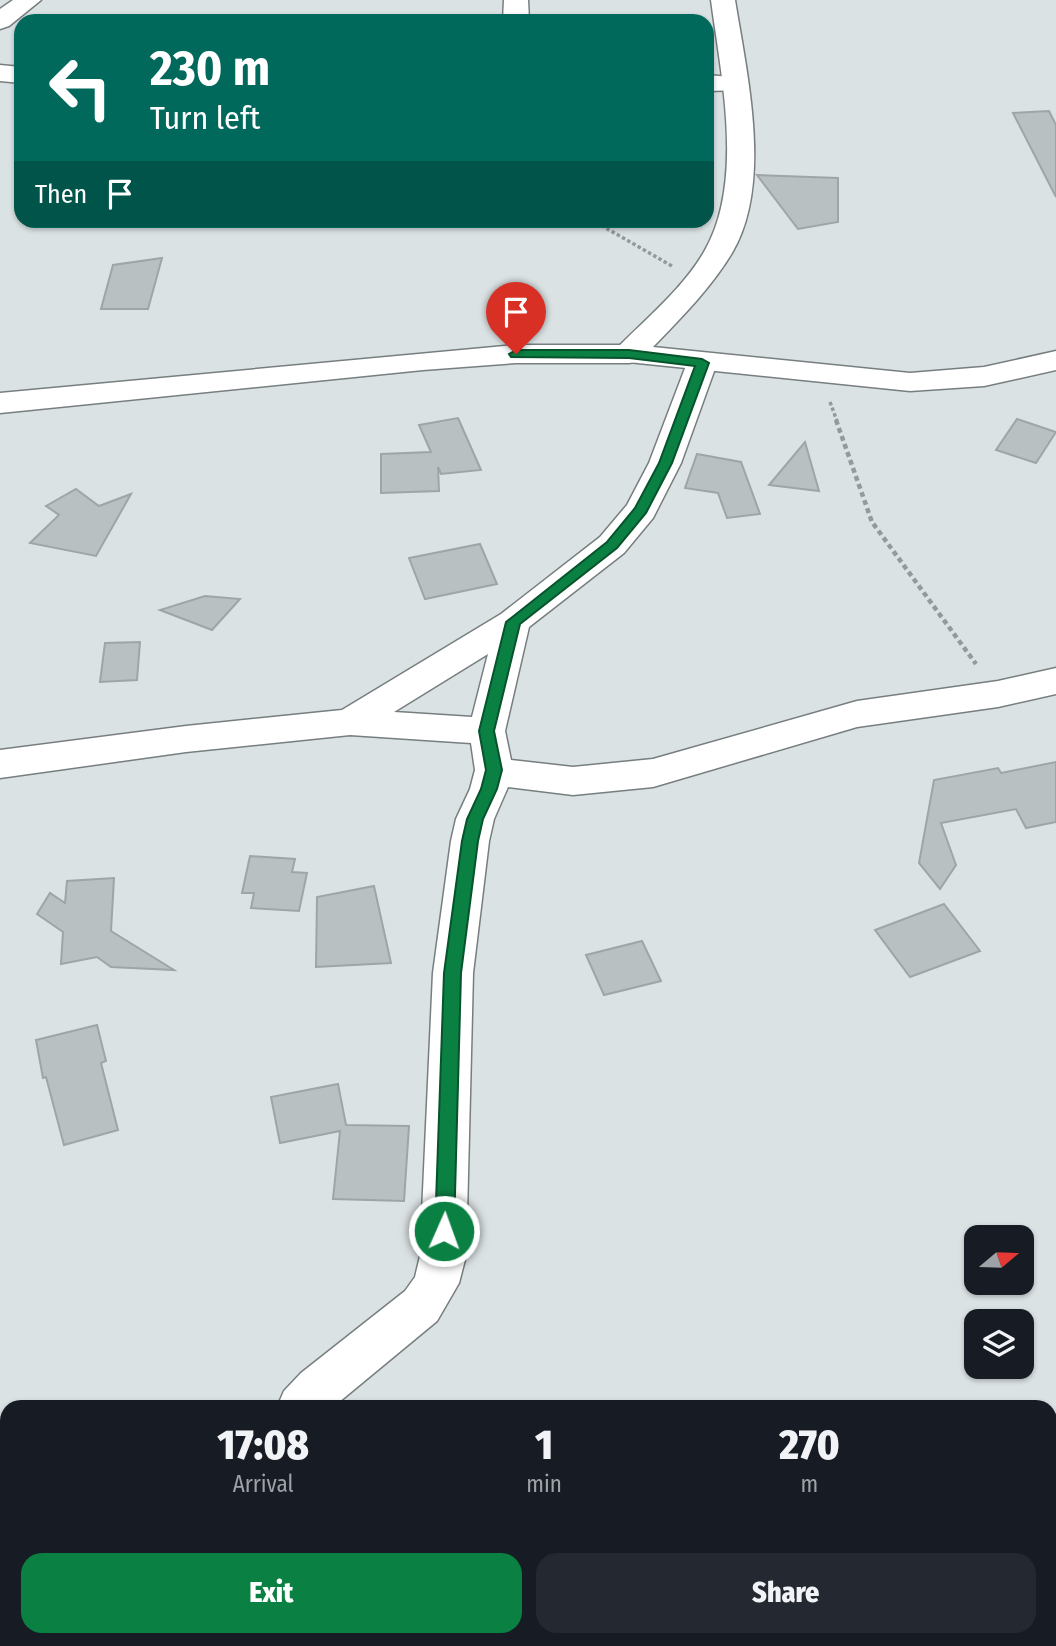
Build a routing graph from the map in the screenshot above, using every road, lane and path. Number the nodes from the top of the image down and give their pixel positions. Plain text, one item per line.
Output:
1 (29, 0) edge
2 (723, 0) edge
3 (0, 21) edge
4 (720, 84) edge
5 (606, 228) edge
6 (698, 280) junction
7 (629, 354) junction
8 (1056, 360) edge
9 (702, 363) junction
10 (821, 375) junction
11 (0, 403) edge
12 (513, 622) junction
13 (1050, 693) edge
14 (998, 694) junction
15 (350, 722) junction
16 (490, 751) junction
17 (0, 764) edge
18 (308, 1400) edge

1 - 3 street
2 - 4 street
4 - 6 street
5 - 6 path
6 - 7 street
7 - 9 street
7 - 11 street
8 - 10 street
9 - 10 street
9 - 12 street
10 - 14 path
12 - 15 street
12 - 16 street
13 - 14 street
14 - 16 street
15 - 16 street
15 - 17 street
16 - 18 street

